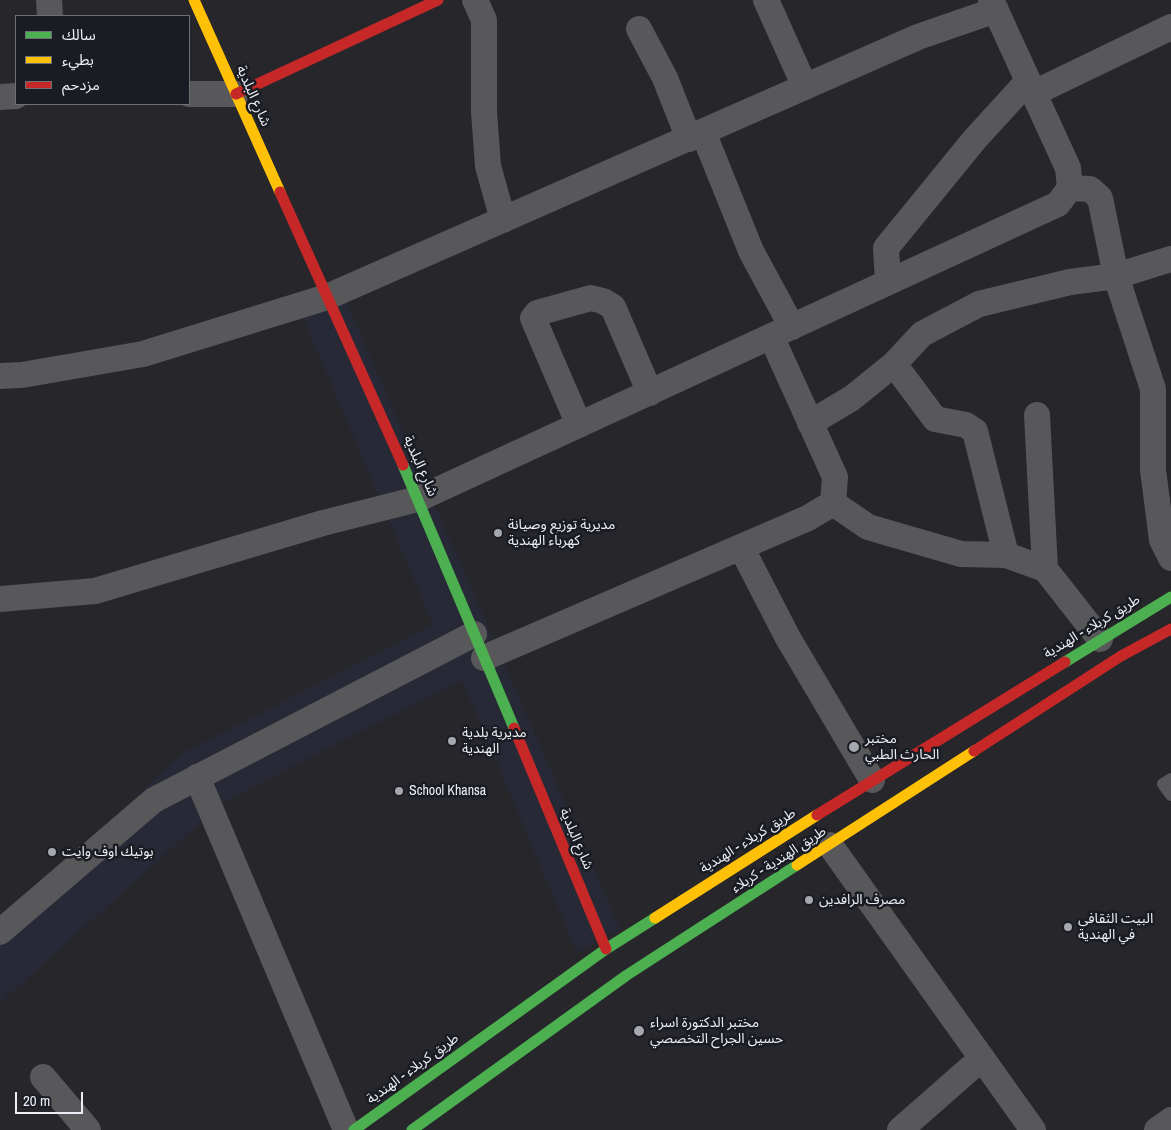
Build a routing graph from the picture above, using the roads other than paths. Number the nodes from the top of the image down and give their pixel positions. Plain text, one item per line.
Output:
1 (49, 0) edge
2 (194, 0) edge
3 (438, 0) edge
4 (475, 0) edge
5 (766, 0) edge
6 (994, 5) edge
7 (50, 15) edge
8 (1171, 27) edge
9 (639, 29) dead end
10 (805, 87) junction
11 (1031, 87) junction
12 (190, 94) edge
13 (236, 94) junction
14 (15, 96) edge
15 (0, 97) edge
16 (696, 135) junction
17 (1070, 188) junction
18 (503, 220) junction
19 (1171, 259) edge
20 (1116, 276) junction
21 (888, 282) junction
22 (327, 297) junction
23 (782, 332) junction
24 (894, 364) junction
25 (0, 376) edge
26 (1162, 390) edge
27 (650, 392) junction
28 (1037, 415) dead end
29 (810, 423) junction
30 (578, 425) junction
31 (418, 499) junction
32 (833, 503) junction
33 (741, 546) junction
34 (1006, 555) junction
35 (1171, 558) edge
36 (1045, 569) junction
37 (1171, 597) edge
38 (0, 599) edge
39 (1171, 629) edge
40 (1100, 639) junction
41 (479, 646) junction
42 (197, 777) junction
43 (1171, 779) edge
44 (872, 780) junction
45 (1171, 795) edge
46 (830, 845) junction
47 (0, 932) edge
48 (606, 949) junction
49 (982, 1058) junction
50 (43, 1077) dead end
51 (1171, 1120) edge
52 (88, 1130) edge
53 (346, 1130) edge
54 (354, 1130) edge
55 (412, 1130) edge
56 (900, 1130) edge
57 (1033, 1130) edge
58 (1158, 1130) edge

1 - 7 street
2 - 13 main road, شارع البلدية
3 - 13 main road
4 - 18 street
5 - 10 street
6 - 10 street
6 - 11 street
8 - 11 street
9 - 16 street
10 - 16 street
11 - 17 street
11 - 21 street
12 - 13 street
13 - 22 main road, شارع البلدية
14 - 15 street
16 - 18 street
16 - 23 street
17 - 20 street
17 - 21 street
18 - 22 street
19 - 20 street
20 - 24 street
20 - 26 street
21 - 23 street
22 - 25 street
22 - 31 main road, شارع البلدية
23 - 27 street
23 - 29 street
24 - 29 street
24 - 34 street
26 - 35 street
27 - 30 street
27 - 30 street
28 - 36 street
29 - 32 street
30 - 31 street
31 - 38 street
31 - 41 main road, شارع البلدية
32 - 33 street
32 - 34 street
33 - 41 street
33 - 44 street
34 - 36 street
36 - 40 street
37 - 40 main road, طريق كربلاء - الهندية
39 - 46 main road, طريق الهندية - كربلاء
40 - 44 main road, طريق كربلاء - الهندية
41 - 42 street
41 - 48 main road, شارع البلدية
42 - 47 street
42 - 53 street
43 - 45 lane
44 - 48 main road, طريق كربلاء - الهندية
46 - 49 street
46 - 55 main road, طريق الهندية - كربلاء
48 - 54 main road, طريق كربلاء - الهندية
49 - 56 street
49 - 57 street
50 - 52 street
51 - 58 street

